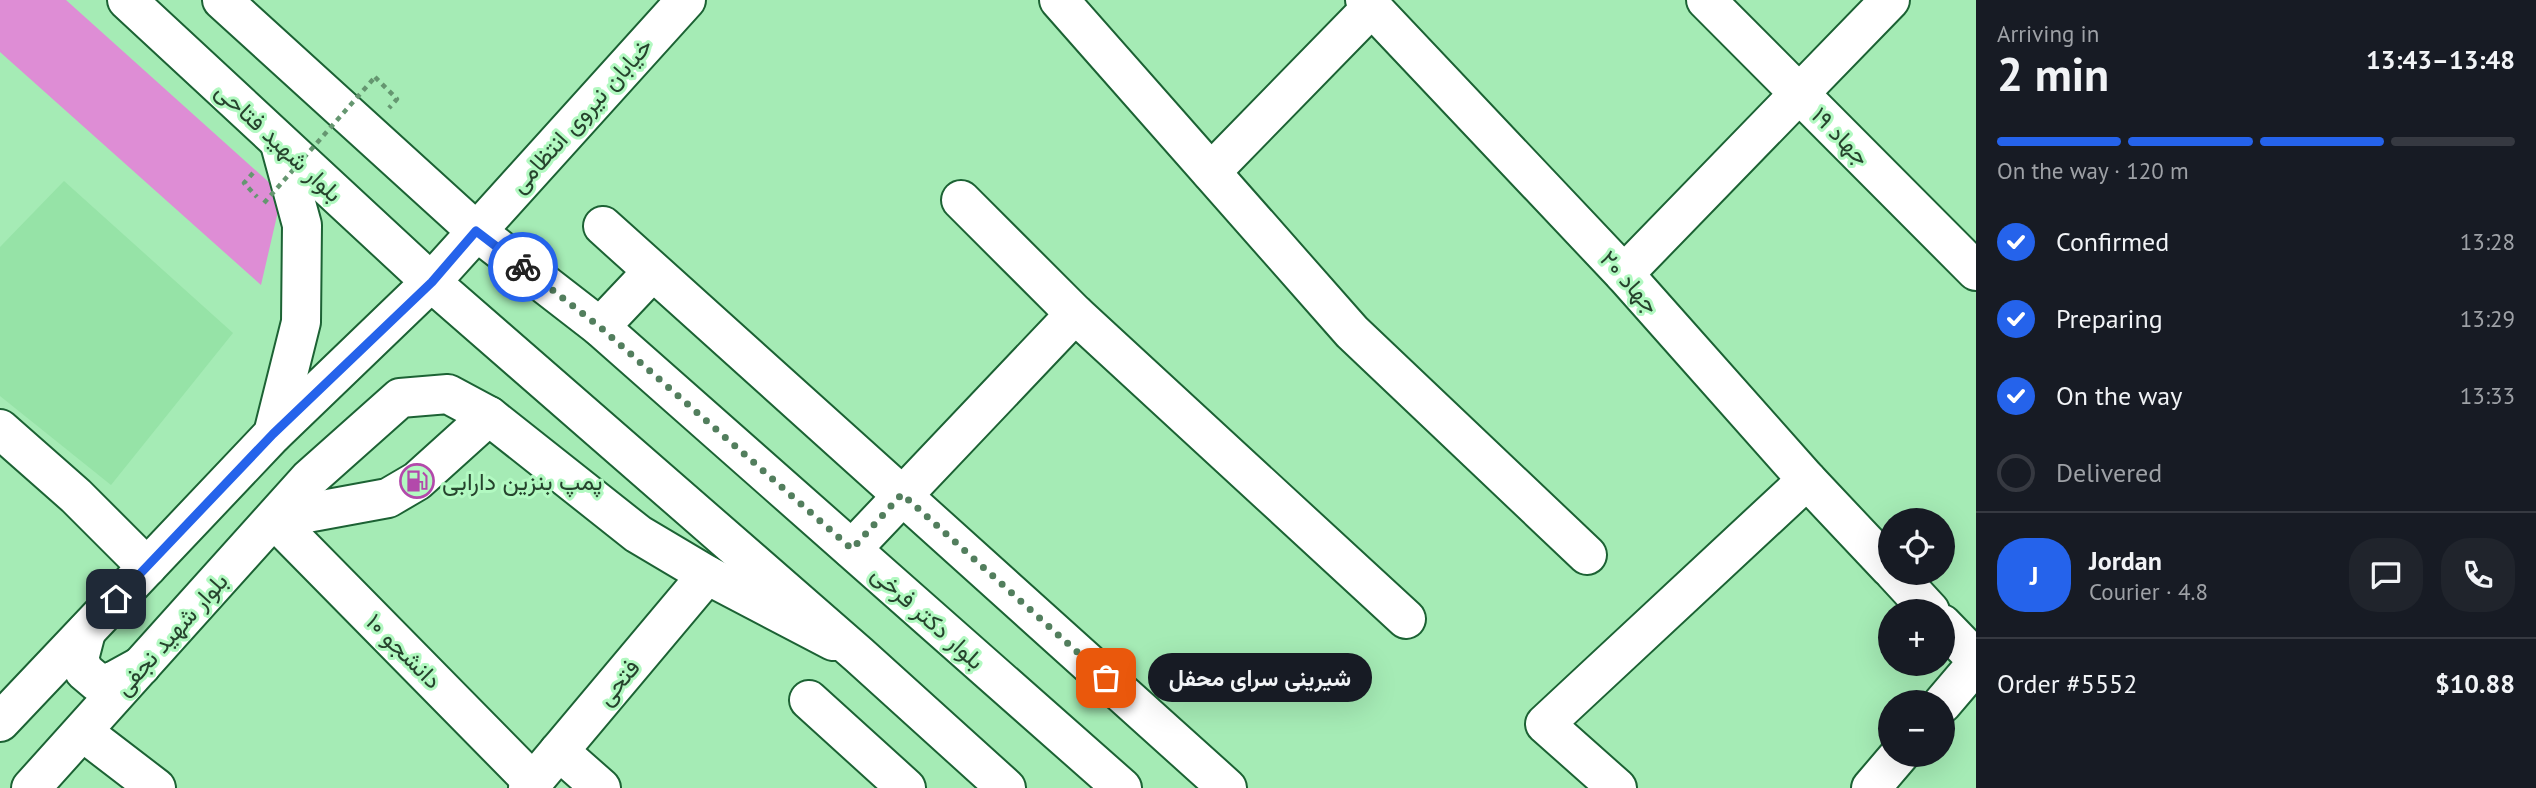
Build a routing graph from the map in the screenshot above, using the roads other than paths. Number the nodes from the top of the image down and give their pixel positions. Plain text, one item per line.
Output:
1 (127, 0) edge
2 (222, 0) edge
3 (686, 0) edge
4 (1059, 0) edge
5 (1706, 0) edge
6 (1890, 0) edge
7 (1369, 4) edge
8 (1799, 94) junction
9 (280, 144) junction
10 (1211, 172) junction
11 (961, 200) dead end
12 (603, 226) dead end
13 (476, 231) junction
14 (1976, 271) edge
15 (652, 272) junction
16 (1624, 274) junction
17 (432, 282) junction
18 (1075, 314) junction
19 (600, 327) junction
20 (489, 416) junction
21 (0, 429) edge
22 (273, 434) junction
23 (1807, 480) junction
24 (902, 494) junction
25 (274, 519) junction
26 (852, 549) junction
27 (1587, 555) dead end
28 (1878, 555) edge
29 (147, 567) junction
30 (707, 575) junction
31 (1906, 585) edge
32 (1919, 599) edge
33 (1406, 619) dead end
34 (86, 632) junction
35 (1955, 639) edge
36 (859, 655) junction
37 (1976, 662) edge
38 (142, 665) junction
39 (1953, 690) edge
40 (809, 700) dead end
41 (0, 722) edge
42 (83, 732) junction
43 (559, 751) junction
44 (1889, 767) edge
45 (530, 785) edge
46 (32, 788) edge
47 (156, 788) edge
48 (601, 788) edge
49 (905, 788) edge
50 (1006, 788) edge
51 (1122, 788) edge
52 (1227, 788) edge
53 (1617, 788) edge
54 (1871, 788) edge

1 - 9 street, بلوار شهید فتاحی
2 - 13 street
3 - 13 street, خیابان نیروی انتظامی
4 - 10 street
5 - 8 street, جهاد ۱۹
6 - 8 street
7 - 10 street
7 - 16 street, جهاد ۲۰
8 - 14 street, جهاد ۱۹
8 - 16 street
9 - 17 street, بلوار شهید فتاحی
9 - 22 street
10 - 27 street
11 - 18 street
12 - 15 street
13 - 17 street
13 - 19 street, بلوار دکتر فرخی
15 - 19 street
15 - 24 street
16 - 23 street, جهاد ۲۰
17 - 22 street
17 - 36 street
18 - 24 street
18 - 33 street
19 - 26 street, بلوار دکتر فرخی
20 - 25 street
20 - 25 street, بلوار شهید نجفی
20 - 30 street, بلوار شهید نجفی
21 - 29 street
22 - 29 street
23 - 28 street, جهاد ۲۰
23 - 53 street
24 - 26 street
24 - 52 street
25 - 38 street, بلوار شهید نجفی
25 - 45 street, دانشجو ۱۰
26 - 51 street, بلوار دکتر فرخی
29 - 34 street
30 - 36 street, بلوار شهید نجفی
30 - 43 street, فتحی
31 - 32 street
34 - 38 street
34 - 41 street
35 - 37 street
36 - 50 street
37 - 39 street
38 - 42 street, بلوار شهید نجفی
40 - 49 street
42 - 46 street, بلوار شهید نجفی
42 - 47 street
43 - 45 street, فتحی
43 - 48 street
44 - 54 street

